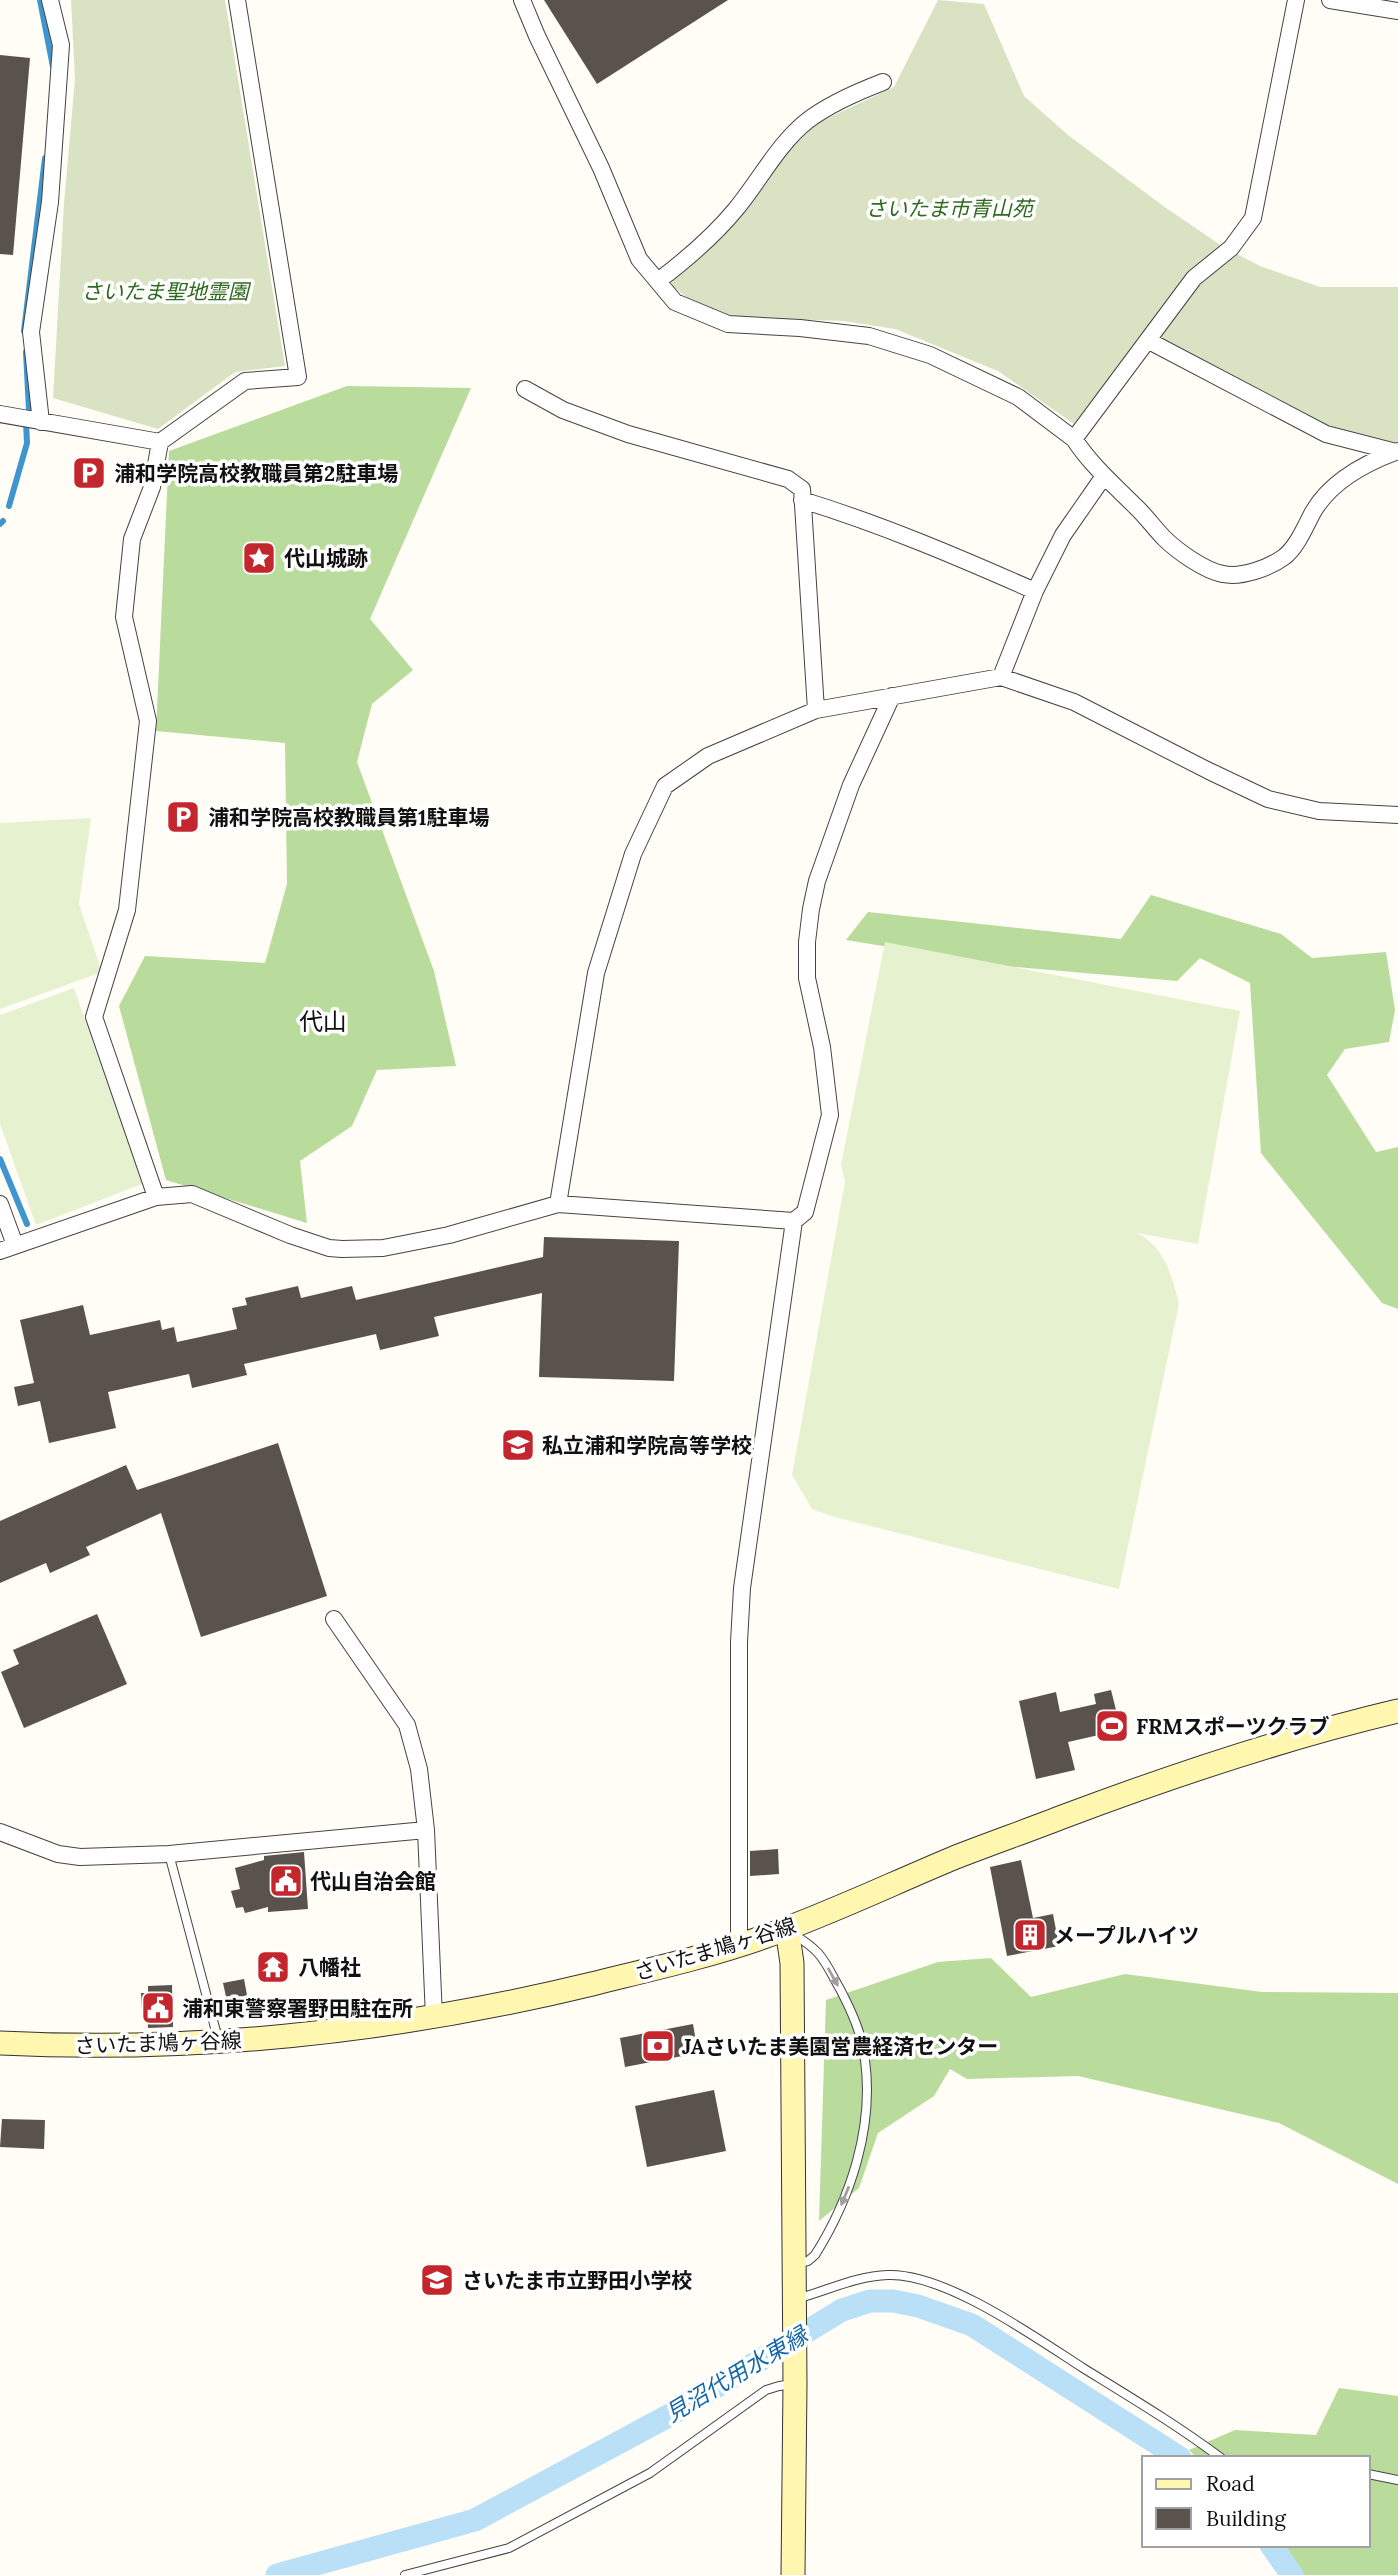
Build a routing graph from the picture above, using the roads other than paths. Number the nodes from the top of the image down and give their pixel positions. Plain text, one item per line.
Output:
1 (50, 0) edge
2 (237, 0) edge
3 (522, 0) edge
4 (1296, 0) edge
5 (1330, 0) edge
6 (1398, 10) edge
7 (883, 82) dead end
8 (658, 281) junction
9 (1149, 341) junction
10 (525, 388) dead end
11 (0, 414) edge
12 (41, 422) junction
13 (1074, 439) junction
14 (160, 442) junction
15 (1397, 451) edge
16 (1104, 476) junction
17 (802, 500) junction
18 (1035, 591) junction
19 (1001, 677) junction
20 (892, 696) junction
21 (816, 710) junction
22 (1398, 815) edge
23 (156, 1197) junction
24 (0, 1204) edge
25 (558, 1204) junction
26 (794, 1221) junction
27 (20, 1243) edge
28 (334, 1619) dead end
29 (1398, 1710) edge
30 (426, 1830) junction
31 (0, 1832) edge
32 (169, 1854) junction
33 (787, 1929) junction
34 (739, 1944) junction
35 (434, 2018) junction
36 (219, 2042) junction
37 (0, 2043) edge
38 (793, 2264) junction
39 (793, 2307) junction
40 (795, 2384) junction
41 (1218, 2456) edge
42 (1370, 2474) edge
43 (1398, 2480) edge
44 (405, 2575) edge
45 (793, 2575) edge

1 - 12 street
2 - 14 street
3 - 8 street
4 - 9 street
5 - 6 street
7 - 8 street
8 - 13 street
9 - 13 street
9 - 15 street
10 - 17 street
11 - 12 street
12 - 14 street
13 - 16 street
14 - 23 street
15 - 16 street
16 - 18 street
17 - 18 street
17 - 21 street
18 - 19 street
19 - 20 street
19 - 22 street
20 - 21 street
20 - 26 street
21 - 25 street
23 - 25 street
23 - 27 street
24 - 27 street
25 - 26 street
26 - 34 street
28 - 30 street
29 - 33 main road, さいたま鳩ヶ谷線
30 - 32 street
30 - 35 street
31 - 32 street
32 - 36 lane
33 - 34 main road, さいたま鳩ヶ谷線
33 - 38 main road
33 -> 38 lane
34 - 35 main road, さいたま鳩ヶ谷線
35 - 36 main road, さいたま鳩ヶ谷線
36 - 37 main road, さいたま鳩ヶ谷線
38 - 39 main road
39 - 40 main road
39 - 41 lane
40 - 44 lane
40 - 45 main road
42 - 43 lane

